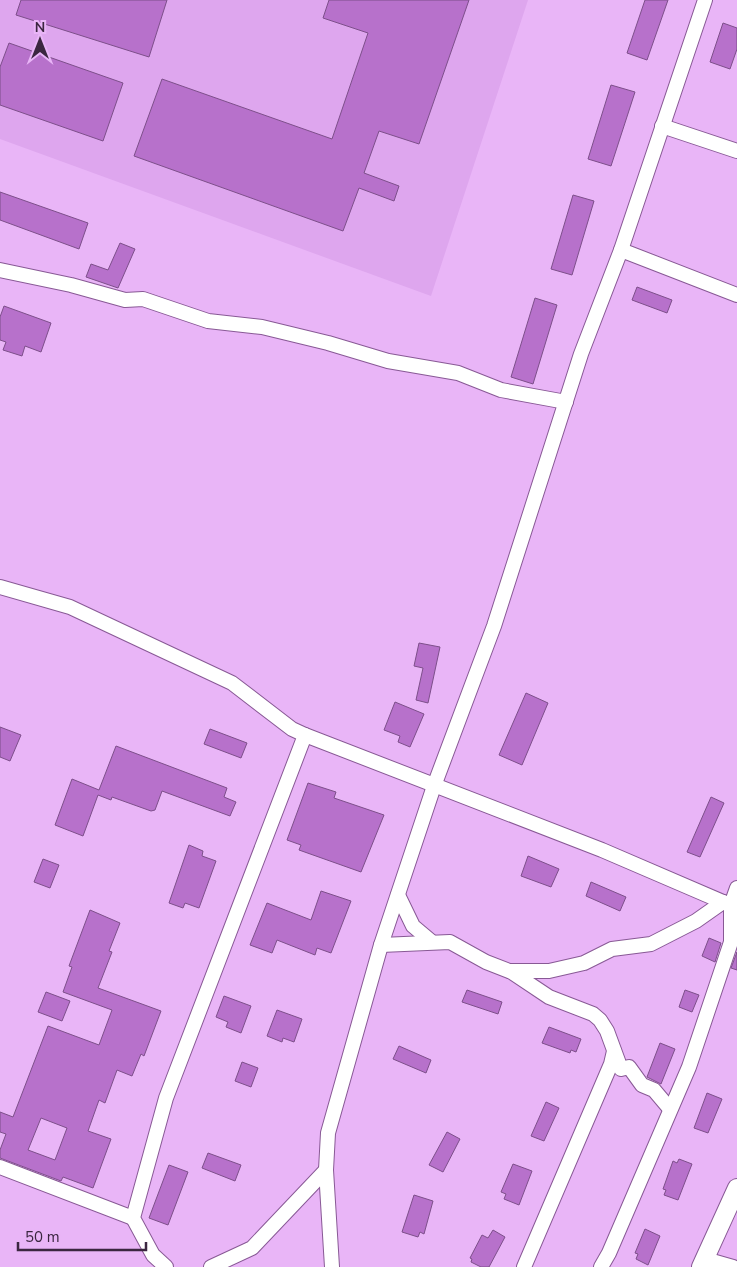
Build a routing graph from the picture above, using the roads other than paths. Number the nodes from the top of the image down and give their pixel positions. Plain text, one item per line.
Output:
1 (705, 0) edge
2 (662, 126) junction
3 (737, 151) edge
4 (621, 250) junction
5 (0, 270) edge
6 (737, 295) edge
7 (566, 402) junction
8 (0, 587) edge
9 (305, 735) junction
10 (434, 786) junction
11 (737, 888) edge
12 (398, 895) junction
13 (730, 905) edge
14 (432, 942) junction
15 (381, 945) junction
16 (509, 971) junction
17 (615, 1061) junction
18 (670, 1109) junction
19 (0, 1167) edge
20 (326, 1170) junction
21 (737, 1188) edge
22 (133, 1218) junction
23 (703, 1263) edge
24 (166, 1267) edge
25 (211, 1267) edge
26 (332, 1267) edge
27 (524, 1267) edge
28 (601, 1267) edge
29 (733, 1267) edge

1 - 2 street
2 - 3 street
2 - 4 street
4 - 6 street
4 - 7 street
5 - 7 street
7 - 10 street
8 - 9 street
9 - 10 street
9 - 22 street
10 - 12 street
10 - 13 street
11 - 13 street
12 - 14 street
12 - 15 street
13 - 16 street
13 - 18 street
14 - 15 street
14 - 16 street
15 - 20 street
16 - 17 street
17 - 18 street
17 - 27 street
18 - 28 street
19 - 22 street
20 - 25 street
20 - 26 street
21 - 23 street
22 - 24 street
23 - 29 street

